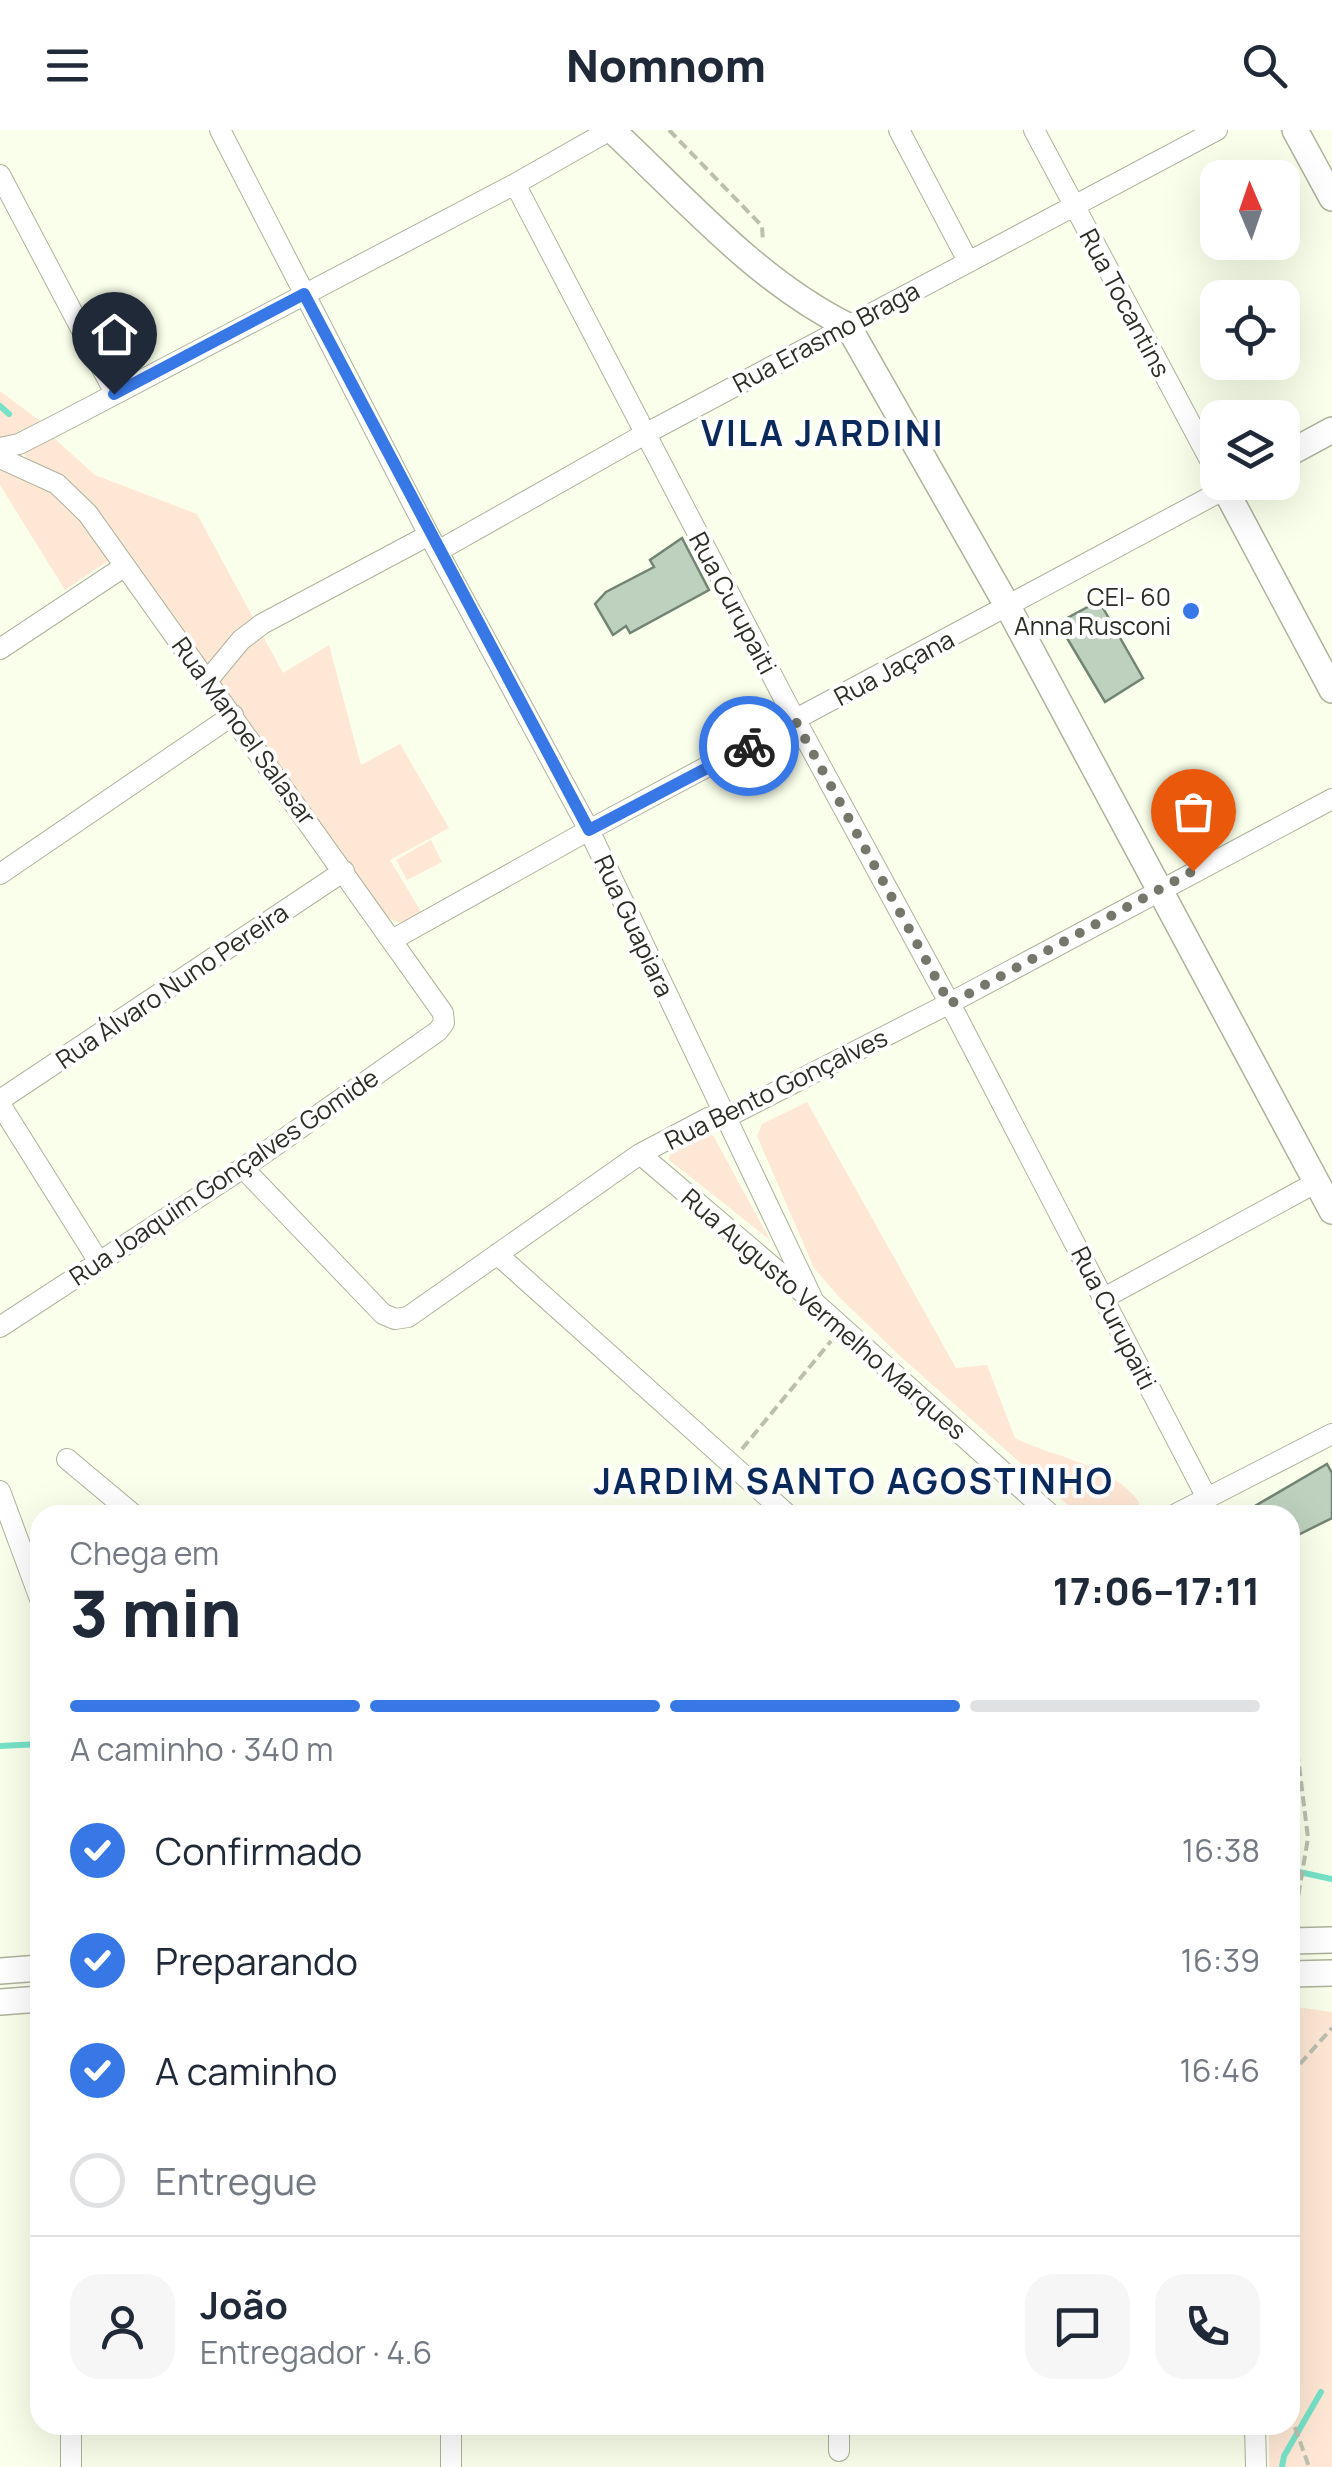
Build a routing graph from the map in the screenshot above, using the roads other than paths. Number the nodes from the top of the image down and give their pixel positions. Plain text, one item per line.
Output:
1 (220, 130) edge
2 (611, 130) edge
3 (899, 130) edge
4 (1034, 130) edge
5 (1216, 130) edge
6 (1295, 130) edge
7 (0, 176) edge
8 (515, 184) junction
9 (1332, 198) edge
10 (1073, 206) junction
11 (968, 261) junction
12 (304, 294) junction
13 (848, 326) junction
14 (114, 394) junction
15 (1332, 430) edge
16 (645, 434) junction
17 (1200, 437) edge
18 (1300, 447) edge
19 (9, 454) edge
20 (1200, 496) edge
21 (1234, 500) edge
22 (434, 543) junction
23 (125, 566) junction
24 (1008, 607) junction
25 (0, 649) edge
26 (208, 680) junction
27 (1332, 690) edge
28 (234, 715) junction
29 (796, 722) junction
30 (1332, 799) edge
31 (589, 830) junction
32 (344, 872) junction
33 (0, 874) edge
34 (1158, 890) junction
35 (392, 940) junction
36 (950, 1004) junction
37 (444, 1023) joint
38 (0, 1102) edge
39 (725, 1118) junction
40 (640, 1154) junction
41 (244, 1168) junction
42 (1317, 1182) junction
43 (1332, 1211) edge
44 (496, 1254) junction
45 (99, 1262) junction
46 (1104, 1298) junction
47 (814, 1302) junction
48 (0, 1327) edge
49 (1332, 1434) edge
50 (68, 1459) dead end
51 (0, 1491) edge
52 (1206, 1498) junction
53 (122, 1505) edge
54 (777, 1505) edge
55 (1040, 1505) edge
56 (1193, 1505) edge
57 (30, 1572) edge
58 (1300, 1934) edge
59 (1332, 1940) edge
60 (0, 1964) edge
61 (30, 1965) edge
62 (30, 1966) edge
63 (0, 1971) edge
64 (1332, 1973) edge
65 (1300, 1974) edge
66 (30, 2000) edge
67 (0, 2002) edge
68 (71, 2435) edge
69 (451, 2435) edge
70 (839, 2435) edge
71 (1255, 2435) edge
72 (838, 2450) dead end
73 (71, 2467) edge
74 (451, 2467) edge
75 (1256, 2467) edge

1 - 12 street, Rua Guapiara
2 - 8 street
2 - 13 main road
3 - 11 street
4 - 10 street, Rua Tocantins
5 - 10 street, Rua Erasmo Braga
6 - 9 main road
7 - 14 street
8 - 12 street
8 - 16 street, Rua Curupaiti
10 - 11 street, Rua Erasmo Braga
10 - 17 street, Rua Tocantins
11 - 13 street, Rua Erasmo Braga
12 - 14 street
12 - 22 street, Rua Guapiara
13 - 16 street, Rua Erasmo Braga
13 - 24 main road
14 - 19 street
15 - 18 main road
16 - 22 street, Rua Erasmo Braga
16 - 29 street, Rua Curupaiti
19 - 23 street, Rua Manoel Salasar
20 - 24 street, Rua Jaçana
21 - 27 main road, Rua Tocantins
22 - 26 street, Rua Erasmo Braga
22 - 31 street, Rua Guapiara
23 - 25 street
23 - 26 street, Rua Manoel Salasar
24 - 29 street, Rua Jaçana
24 - 34 main road
26 - 28 street, Rua Manoel Salasar
28 - 32 street, Rua Manoel Salasar
28 - 33 street
29 - 31 street, Rua Jaçana
29 - 36 street, Rua Curupaiti
30 - 34 street, Rua Bento Gonçalves
31 - 35 street, Rua Jaçana
31 - 39 street, Rua Guapiara
32 - 35 street, Rua Manoel Salasar
32 - 38 street, Rua Álvaro Nuno Pereira
34 - 36 street, Rua Bento Gonçalves
34 - 42 main road
35 - 37 street, Rua Manoel Salasar
36 - 39 street, Rua Bento Gonçalves
36 - 46 street, Rua Curupaiti
37 - 41 street, Rua Joaquim Gonçalves Gomide
38 - 45 street
39 - 40 street, Rua Bento Gonçalves
39 - 47 street, Rua Guapiara
40 - 44 street, Rua Bento Gonçalves
40 - 47 street, Rua Augusto Vermelho Marques
41 - 44 street, Rua Bento Gonçalves
41 - 45 street, Rua Joaquim Gonçalves Gomide
42 - 43 main road
42 - 46 street
44 - 54 street
45 - 48 street, Rua Joaquim Gonçalves Gomide
46 - 52 street, Rua Curupaiti
47 - 55 street, Rua Augusto Vermelho Marques
49 - 52 street
50 - 53 street
51 - 57 street
52 - 56 street
58 - 59 main road
60 - 61 street
62 - 63 main road
64 - 65 main road
66 - 67 main road
68 - 73 street
69 - 74 street
70 - 72 street
71 - 75 street

